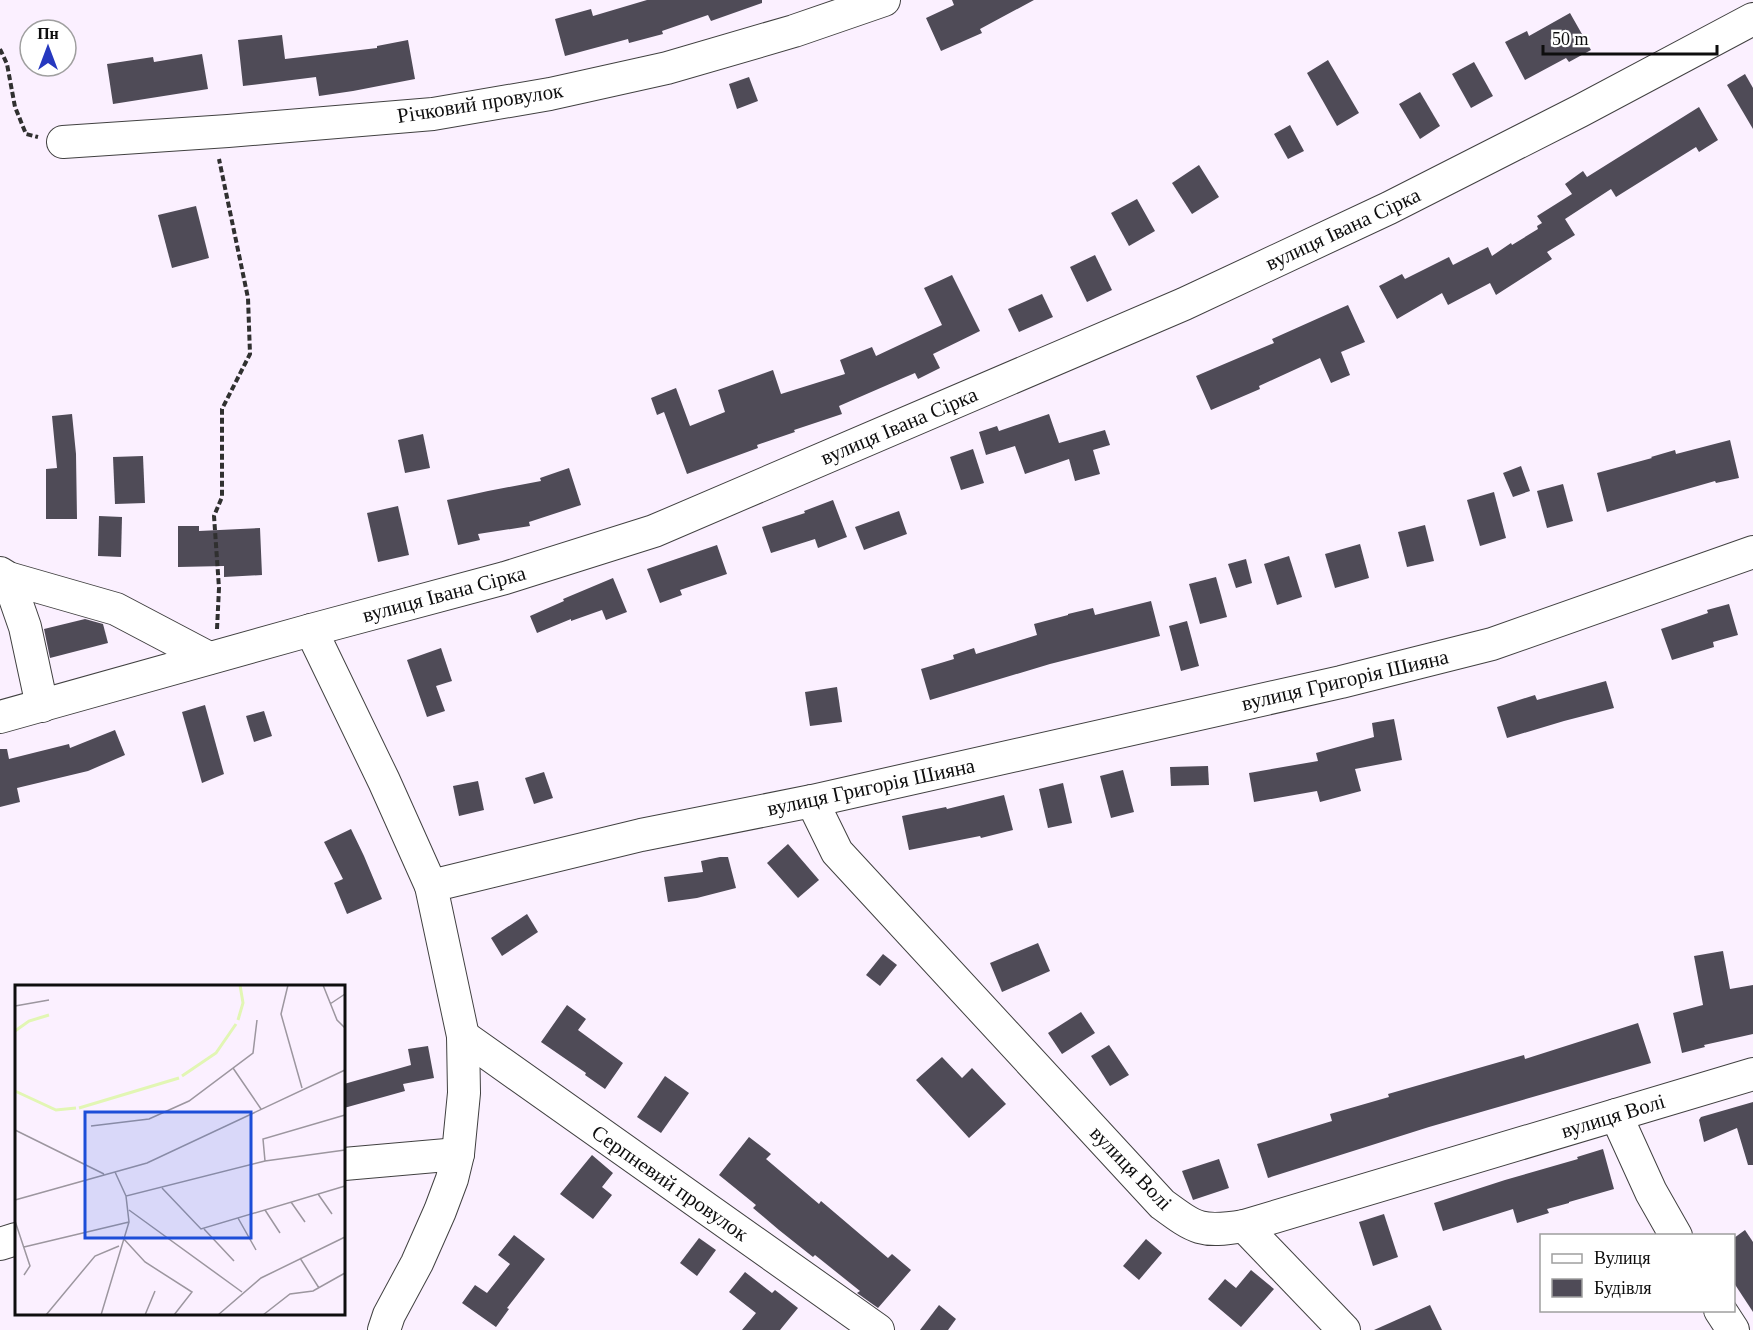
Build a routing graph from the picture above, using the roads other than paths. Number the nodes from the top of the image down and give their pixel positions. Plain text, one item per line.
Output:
1 (884, 0) edge
2 (1753, 19) edge
3 (63, 142) road end
4 (1753, 552) edge
5 (4, 575) edge
6 (311, 630) junction
7 (213, 657) junction
8 (42, 706) junction
9 (0, 717) edge
10 (812, 801) junction
11 (431, 886) junction
12 (463, 1036) junction
13 (1753, 1074) edge
14 (1616, 1115) junction
15 (458, 1154) junction
16 (345, 1164) edge
17 (1244, 1226) junction
18 (1675, 1234) edge
19 (15, 1239) edge
20 (0, 1244) edge
21 (1721, 1312) edge
22 (392, 1325) edge
23 (878, 1330) edge
24 (1344, 1330) edge
25 (1732, 1330) edge

1 - 3 street, Річковий провулок
2 - 6 street, вулиця Івана Сірка
4 - 10 street, вулиця Григорія Шияна
5 - 7 street
5 - 8 street
6 - 7 street, вулиця Івана Сірка
6 - 11 street
7 - 8 street, вулиця Івана Сірка
8 - 9 street, вулиця Івана Сірка
10 - 11 street, вулиця Григорія Шияна
10 - 17 street, вулиця Волі
11 - 12 street
12 - 15 street
12 - 23 street, Серпневий провулок
13 - 14 street, вулиця Волі
14 - 17 street, вулиця Волі
14 - 18 street
15 - 16 street
15 - 22 street
17 - 24 street
19 - 20 street
21 - 25 street

